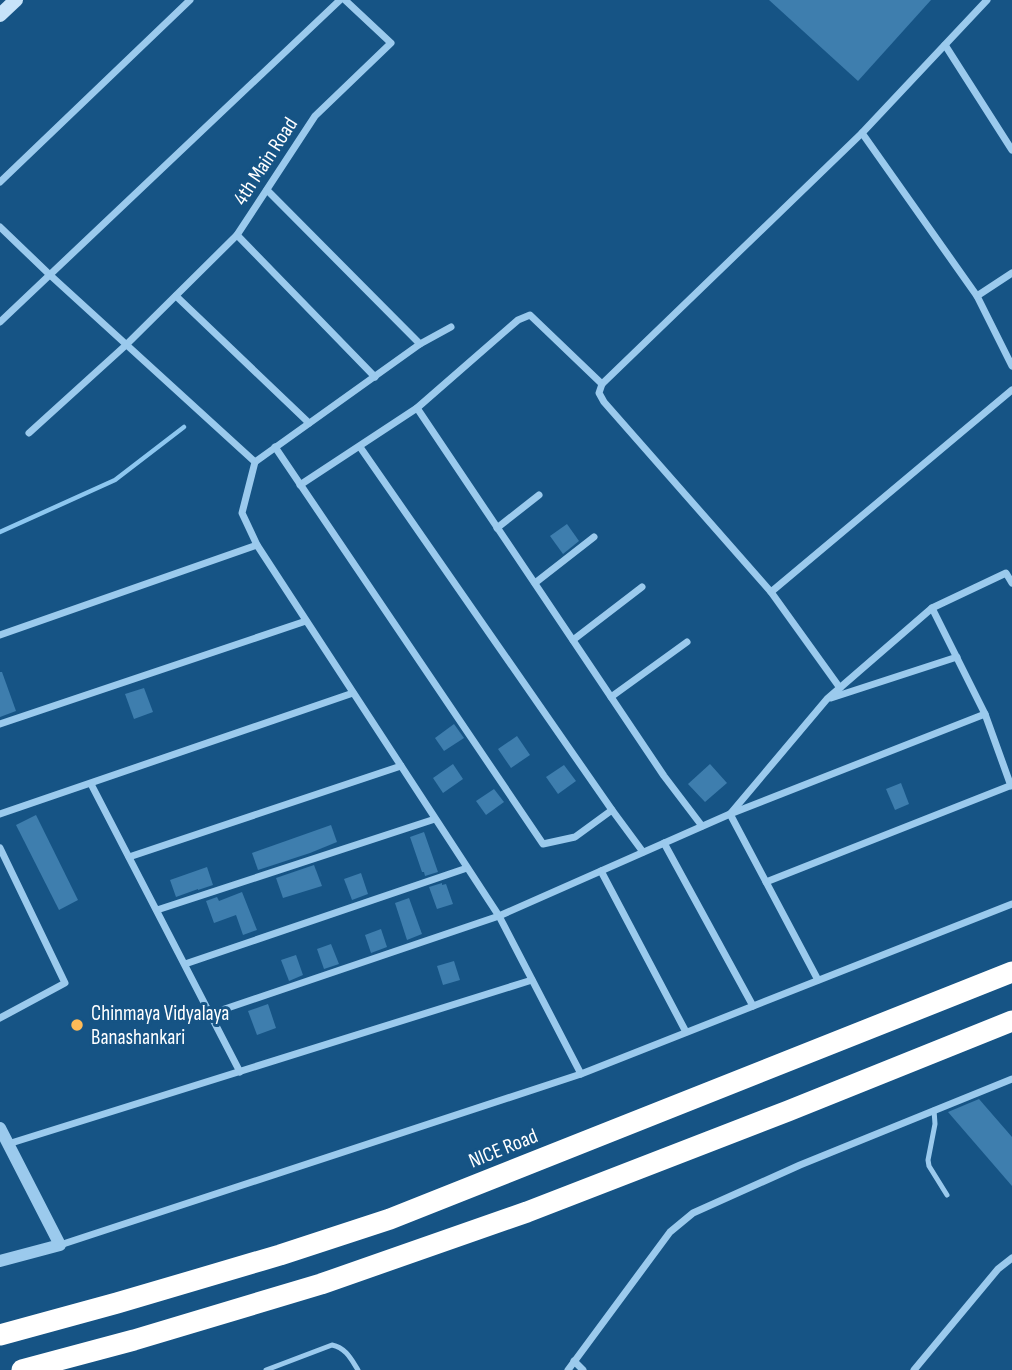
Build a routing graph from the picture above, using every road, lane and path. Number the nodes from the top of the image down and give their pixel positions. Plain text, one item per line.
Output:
1 (16, 0) edge
2 (190, 0) edge
3 (343, 0) edge
4 (987, 0) edge
5 (0, 15) edge
6 (945, 45) junction
7 (862, 132) junction
8 (1012, 150) edge
9 (0, 182) edge
10 (267, 190) junction
11 (0, 227) edge
12 (237, 236) junction
13 (1012, 273) edge
14 (50, 275) junction
15 (176, 296) junction
16 (977, 296) junction
17 (0, 322) edge
18 (451, 327) dead end
19 (420, 344) junction
20 (127, 345) junction
21 (1012, 366) edge
22 (375, 377) junction
23 (601, 384) junction
24 (1012, 390) edge
25 (417, 408) junction
26 (309, 423) junction
27 (29, 433) dead end
28 (275, 447) junction
29 (360, 447) junction
30 (255, 461) junction
31 (300, 485) junction
32 (539, 495) dead end
33 (497, 528) junction
34 (594, 537) dead end
35 (257, 545) junction
36 (534, 583) junction
37 (1012, 583) edge
38 (642, 587) dead end
39 (771, 592) junction
40 (932, 608) junction
41 (306, 621) junction
42 (0, 635) edge
43 (573, 640) junction
44 (687, 642) dead end
45 (957, 657) junction
46 (840, 688) junction
47 (353, 693) junction
48 (611, 697) junction
49 (827, 699) junction
50 (985, 714) junction
51 (0, 724) edge
52 (401, 766) junction
53 (91, 784) junction
54 (1012, 785) edge
55 (612, 810) junction
56 (0, 814) edge
57 (730, 814) junction
58 (435, 819) junction
59 (702, 826) junction
60 (664, 843) junction
61 (0, 848) edge
62 (643, 852) junction
63 (129, 857) junction
64 (467, 868) junction
65 (601, 871) junction
66 (766, 882) junction
67 (1012, 904) edge
68 (156, 910) junction
69 (499, 916) junction
70 (185, 964) junction
71 (1012, 972) edge
72 (532, 980) junction
73 (818, 980) junction
74 (753, 1006) junction
75 (210, 1014) junction
76 (0, 1018) edge
77 (1012, 1021) edge
78 (686, 1032) junction
79 (240, 1072) junction
80 (581, 1074) junction
81 (1012, 1079) edge
82 (934, 1110) junction
83 (0, 1128) edge
84 (8, 1144) junction
85 (947, 1195) dead end
86 (60, 1245) junction
87 (1012, 1258) edge
88 (0, 1261) edge
89 (0, 1335) edge
90 (575, 1361) junction
91 (22, 1370) edge
92 (266, 1370) edge
93 (358, 1370) edge
94 (568, 1370) edge
95 (583, 1370) edge
96 (914, 1370) edge

1 - 5 main road
2 - 9 street
3 - 10 street, 4th Main Road
3 - 14 street
4 - 6 street
6 - 7 street
6 - 8 street
7 - 16 street
7 - 23 street
10 - 12 street, 4th Main Road
10 - 19 street
11 - 14 street
12 - 15 street, 4th Main Road
12 - 22 street
13 - 16 street
14 - 17 street
14 - 20 street
15 - 20 street, 4th Main Road
15 - 26 street
16 - 21 street
18 - 19 street
19 - 22 street
20 - 27 street, 4th Main Road
20 - 30 street
22 - 26 street
23 - 25 street
23 - 39 street
24 - 39 street
25 - 29 street
25 - 33 street
26 - 28 street
28 - 30 street
28 - 31 street
29 - 31 street
29 - 55 street
30 - 35 street
31 - 55 street
32 - 33 street
33 - 36 street
34 - 36 street
35 - 41 street
35 - 42 street
36 - 43 street
37 - 40 street
38 - 43 street
39 - 46 street
40 - 45 street
40 - 46 street
41 - 47 street
41 - 51 street
43 - 48 street
44 - 48 street
45 - 49 street
45 - 50 street
46 - 49 street
47 - 52 street
47 - 53 street
48 - 59 street
49 - 57 street
50 - 54 street
50 - 57 street
52 - 58 street
52 - 63 street
53 - 56 street
53 - 63 street
54 - 66 street
55 - 62 street
57 - 59 street
57 - 66 street
58 - 64 street
58 - 68 street
59 - 60 street
60 - 62 street
60 - 74 street
61 - 76 street
62 - 65 street
63 - 68 street
64 - 69 street
64 - 70 street
65 - 69 street
65 - 78 street
66 - 73 street
67 - 73 street
68 - 70 street
69 - 72 street
69 - 75 street
70 - 75 street
71 - 89 highway, NICE Road
72 - 79 street
72 - 80 street
73 - 74 street
74 - 78 street
75 - 79 street
77 - 91 highway
78 - 80 street
79 - 84 street
80 - 86 street
81 - 82 street
82 - 85 lane
82 - 90 street
83 - 84 street
84 - 86 street
86 - 88 street
87 - 96 street
90 - 94 street
90 - 95 street
92 - 93 lane

